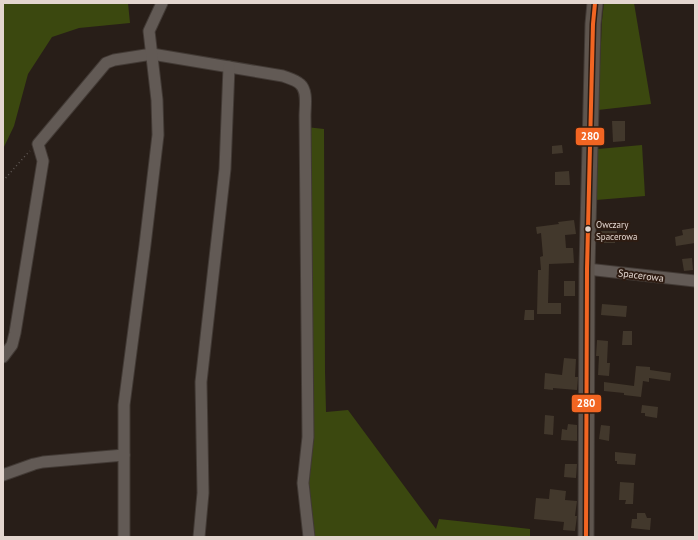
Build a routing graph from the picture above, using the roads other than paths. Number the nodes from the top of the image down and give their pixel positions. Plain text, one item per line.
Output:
1 (162, 3) edge
2 (595, 3) edge
3 (152, 54) junction
4 (229, 67) junction
5 (587, 269) junction
6 (695, 282) edge
7 (3, 357) edge
8 (124, 456) junction
9 (3, 475) edge
10 (124, 537) edge
11 (199, 537) edge
12 (310, 537) edge
13 (586, 537) edge

1 - 3 street
2 - 5 street
3 - 4 street
3 - 7 street
3 - 8 street
4 - 11 street
4 - 12 street
5 - 6 street, Spacerowa
5 - 13 street
8 - 9 street
8 - 10 street

